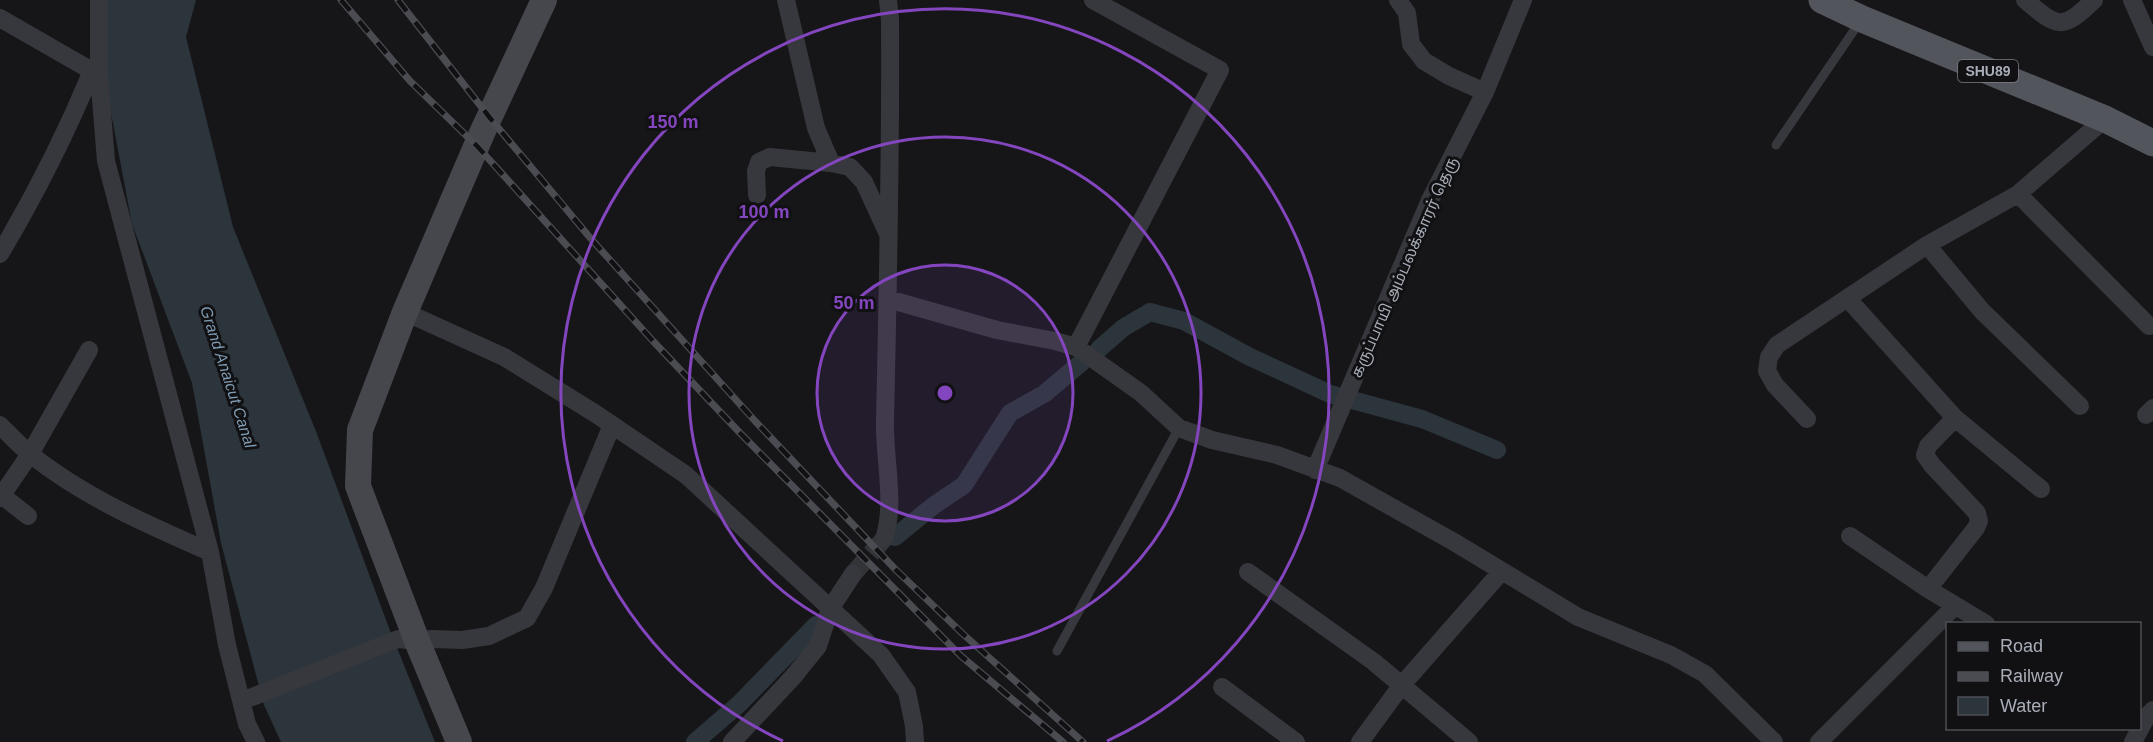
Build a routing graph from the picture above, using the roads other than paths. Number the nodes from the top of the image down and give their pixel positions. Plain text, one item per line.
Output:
1 (99, 0) edge
2 (544, 0) edge
3 (786, 0) edge
4 (888, 0) edge
5 (1093, 0) edge
6 (1398, 0) edge
7 (1522, 0) edge
8 (1822, 0) edge
9 (2025, 0) edge
10 (2094, 0) edge
11 (2133, 0) edge
12 (0, 18) edge
13 (1862, 19) junction
14 (2153, 47) edge
15 (95, 74) junction
16 (1485, 92) junction
17 (2105, 119) junction
18 (2153, 143) edge
19 (1776, 145) dead end
20 (831, 163) junction
21 (2018, 194) junction
22 (757, 195) dead end
23 (889, 237) junction
24 (1927, 246) junction
25 (0, 254) edge
26 (888, 298) junction
27 (1848, 299) junction
28 (405, 312) junction
29 (2149, 326) dead end
30 (1076, 347) junction
31 (89, 350) dead end
32 (2080, 406) dead end
33 (1955, 418) junction
34 (1807, 420) dead end
35 (0, 425) edge
36 (612, 425) junction
37 (1179, 428) junction
38 (30, 454) junction
39 (1315, 470) junction
40 (2041, 489) dead end
41 (1, 496) edge
42 (28, 516) dead end
43 (1850, 536) dead end
44 (884, 539) tunnel mouth
45 (210, 552) junction
46 (1248, 572) dead end
47 (1500, 572) junction
48 (853, 574) tunnel mouth
49 (1928, 590) junction
50 (1955, 606) junction
51 (830, 609) junction
52 (1983, 622) edge
53 (407, 640) junction
54 (1057, 651) dead end
55 (1401, 686) junction
56 (1222, 687) dead end
57 (249, 698) junction
58 (256, 742) edge
59 (459, 742) edge
60 (732, 742) edge
61 (915, 742) edge
62 (1296, 742) edge
63 (1360, 742) edge
64 (1469, 742) edge
65 (1774, 742) edge
66 (1819, 742) edge

1 - 15 street
2 - 28 main road
3 - 20 street
4 - 23 street
5 - 30 street
6 - 16 street
7 - 16 street, கருப்பாயி அம்பலக்காரர் தெரு
8 - 13 main road, SHU89
9 - 10 street
11 - 14 street
12 - 15 street
13 - 17 main road, SHU89
13 - 19 lane
15 - 25 street
15 - 45 street
16 - 39 street, கருப்பாயி அம்பலக்காரர் தெரு
17 - 18 main road, SHU89
17 - 21 street
20 - 22 street
20 - 23 street
21 - 24 street
21 - 29 street
23 - 26 street
24 - 27 street
24 - 32 street
26 - 30 street
26 - 44 street
27 - 33 street
27 - 34 street
28 - 36 street
28 - 53 main road
30 - 37 street
31 - 38 street
33 - 40 street
33 - 49 street
35 - 38 street
36 - 51 street
36 - 53 street
37 - 39 street
37 - 54 lane
38 - 41 street
38 - 45 street
39 - 47 street
41 - 42 street
43 - 49 street
45 - 57 street
46 - 55 street
47 - 55 street
47 - 65 street
48 - 51 street
49 - 50 street
50 - 52 street
50 - 66 street
51 - 60 street
51 - 61 street
53 - 57 street
53 - 59 main road
55 - 63 street
55 - 64 street
56 - 62 street
57 - 58 street

